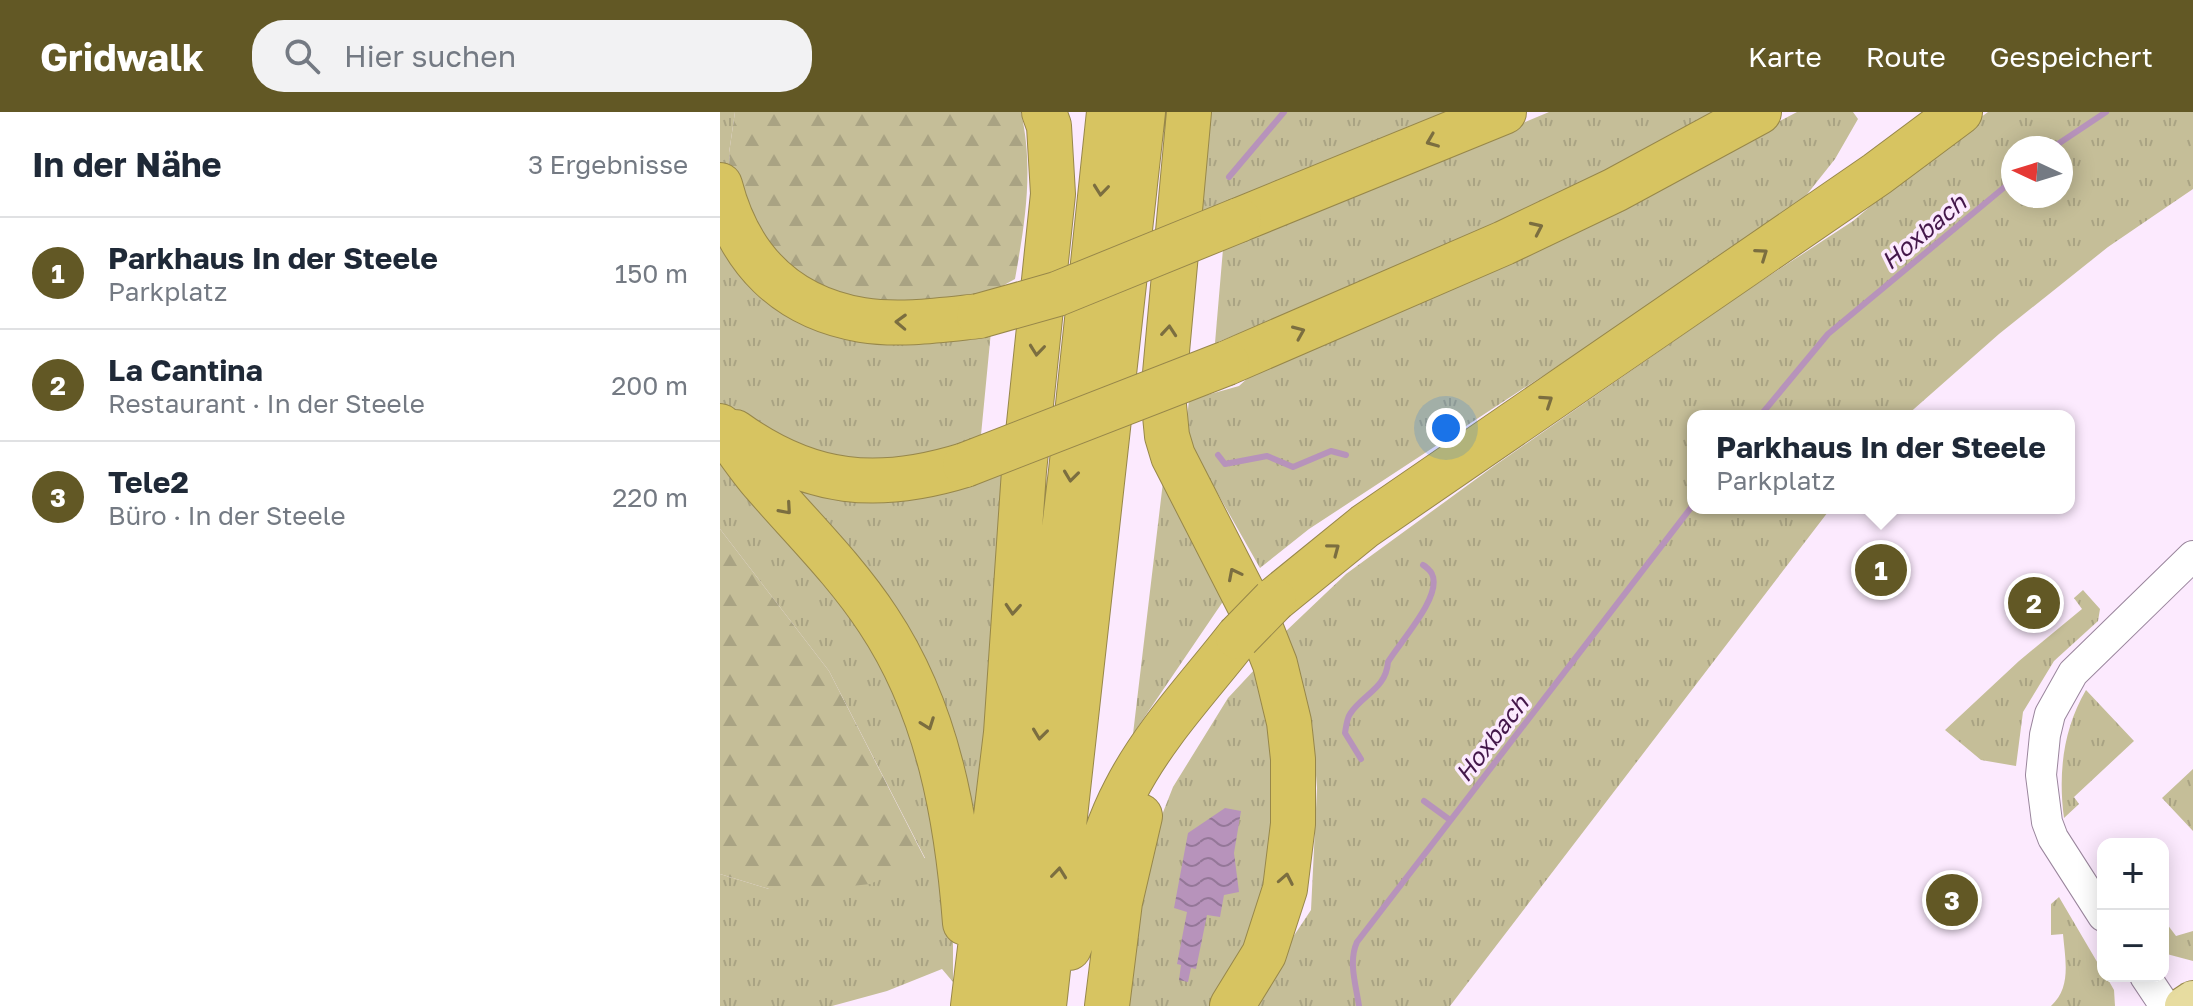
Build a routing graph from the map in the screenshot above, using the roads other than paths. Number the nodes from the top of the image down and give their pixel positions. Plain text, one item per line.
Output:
1 (1044, 112) edge
2 (1109, 112) edge
3 (1143, 112) edge
4 (1189, 112) edge
5 (1504, 112) edge
6 (1759, 112) edge
7 (1960, 112) edge
8 (720, 185) edge
9 (720, 423) edge
10 (2193, 556) edge
11 (1207, 677) junction
12 (2099, 910) edge
13 (2149, 982) edge
14 (2193, 1000) edge
15 (972, 1006) edge
16 (1007, 1006) edge
17 (1045, 1006) edge
18 (1107, 1006) edge
19 (1232, 1006) edge
20 (2165, 1006) edge
21 (2184, 1006) edge

1 -> 15 highway
2 -> 16 highway
17 -> 3 highway
19 -> 4 highway
5 -> 8 highway, bridge
9 -> 6 highway, bridge
11 -> 7 highway, bridge
9 -> 15 highway
10 - 12 street
11 - 17 highway
11 - 18 highway
13 - 20 street
14 - 21 main road

